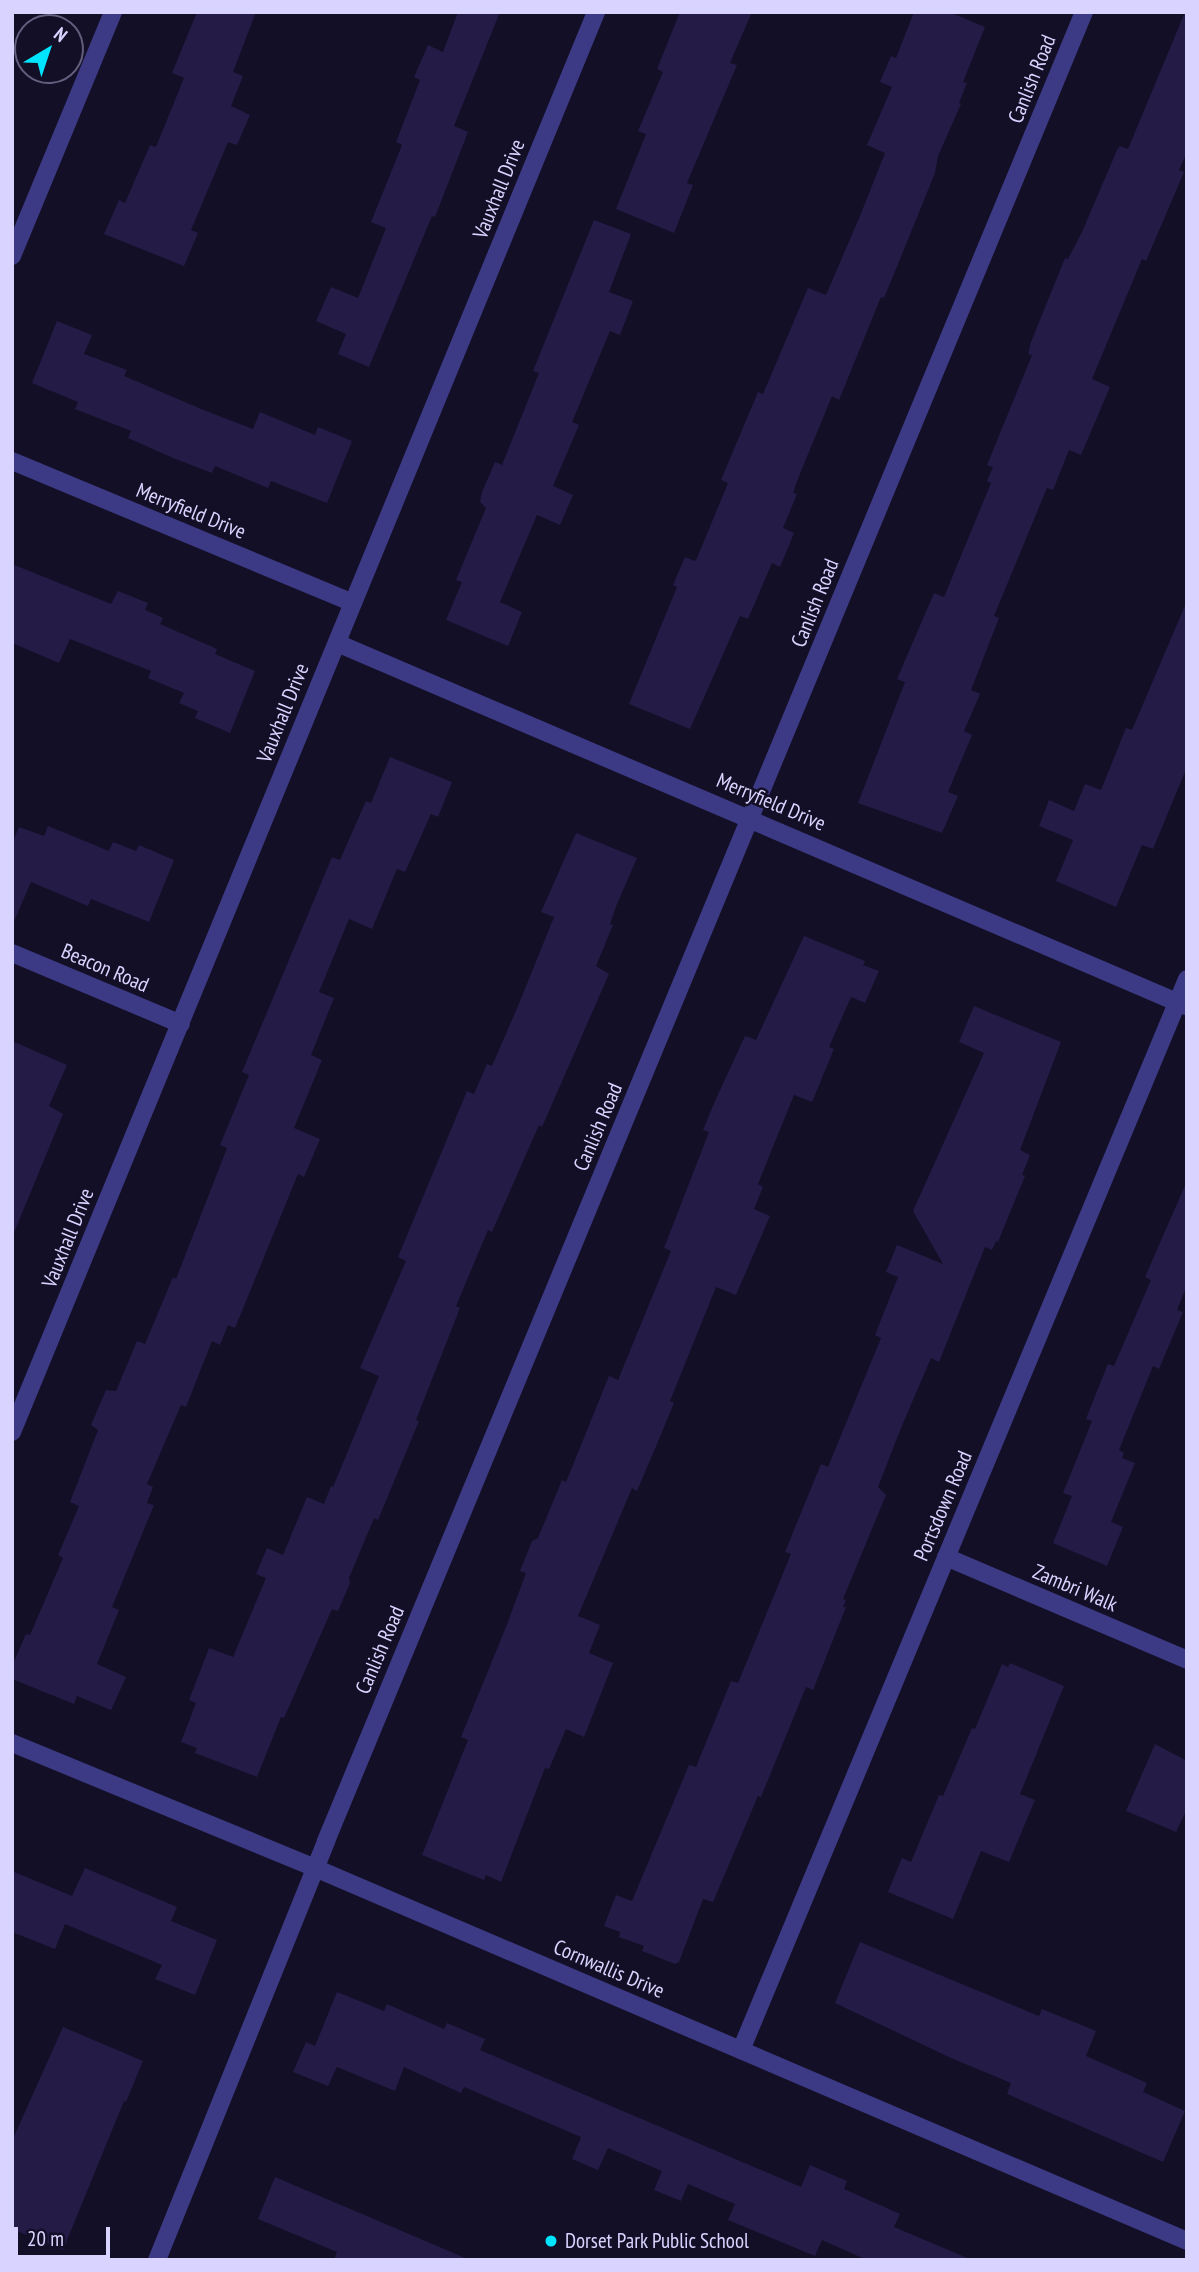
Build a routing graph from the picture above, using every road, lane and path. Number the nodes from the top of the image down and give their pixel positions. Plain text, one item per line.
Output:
1 (113, 12) edge
2 (596, 12) edge
3 (1084, 12) edge
4 (12, 256) edge
5 (12, 461) edge
6 (353, 603) junction
7 (337, 642) junction
8 (751, 818) junction
9 (12, 953) edge
10 (1187, 979) edge
11 (1182, 1004) edge
12 (181, 1024) junction
13 (12, 1432) edge
14 (946, 1557) junction
15 (1187, 1660) edge
16 (12, 1742) edge
17 (314, 1868) junction
18 (740, 2050) junction
19 (1187, 2241) edge
20 (157, 2260) edge

1 - 4 street
2 - 6 street, Vauxhall Drive
3 - 8 street, Canlish Road
5 - 6 street, Merryfield Drive
6 - 7 street, Vauxhall Drive
7 - 8 street, Merryfield Drive
7 - 12 street, Vauxhall Drive
8 - 11 street, Merryfield Drive
8 - 17 street, Canlish Road
9 - 12 street, Beacon Road
10 - 11 street, Portsdown Road
11 - 14 street, Portsdown Road
12 - 13 street, Vauxhall Drive
14 - 15 street, Zambri Walk
14 - 18 street, Portsdown Road
16 - 17 street, Cornwallis Drive
17 - 18 street, Cornwallis Drive
17 - 20 street, Canlish Road
18 - 19 street, Cornwallis Drive

